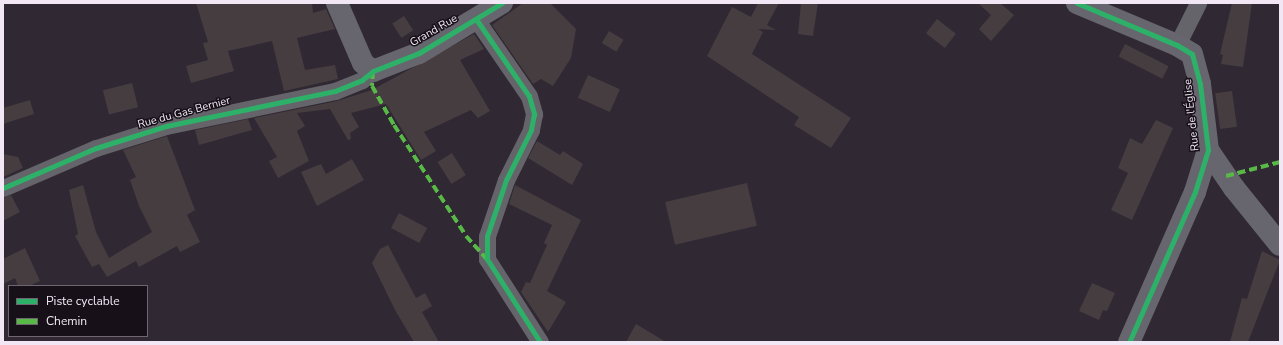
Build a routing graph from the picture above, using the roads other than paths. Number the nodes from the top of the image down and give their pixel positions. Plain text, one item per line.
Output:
1 (338, 3) edge
2 (502, 3) edge
3 (1077, 3) edge
4 (1198, 3) edge
5 (476, 19) junction
6 (1177, 45) junction
7 (373, 71) junction
8 (1208, 150) junction
9 (3, 188) edge
10 (1280, 245) edge
11 (540, 342) edge
12 (1129, 342) edge

1 - 7 street
2 - 5 street, Grand Rue
3 - 6 street, Rue de l'Église
4 - 6 street
5 - 7 street, Grand Rue
5 - 11 street
6 - 8 street, Rue de l'Église
7 - 9 street, Rue du Gas Bernier
8 - 10 street
8 - 12 street, Rue de l'Église

